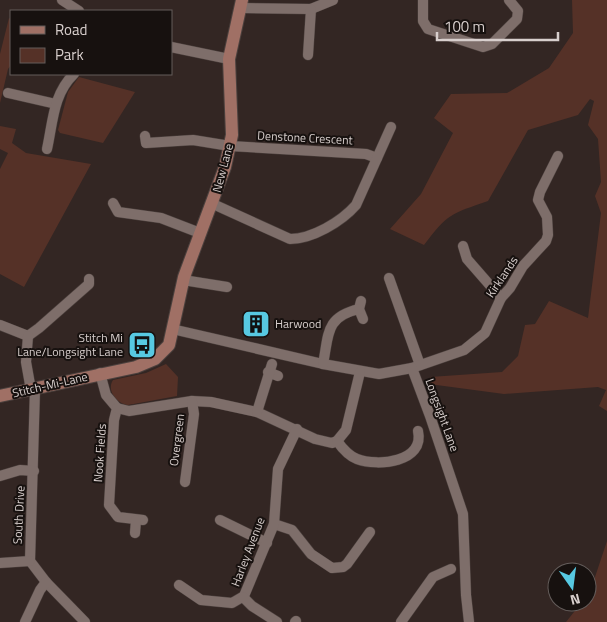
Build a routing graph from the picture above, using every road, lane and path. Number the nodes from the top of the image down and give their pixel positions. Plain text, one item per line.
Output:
1 (62, 0) edge
2 (333, 0) edge
3 (423, 0) edge
4 (509, 0) edge
5 (241, 4) edge
6 (311, 9) junction
7 (77, 10) edge
8 (172, 47) edge
9 (308, 55) dead end
10 (229, 59) junction
11 (73, 75) edge
12 (8, 93) dead end
13 (56, 104) junction
14 (392, 127) dead end
15 (145, 136) dead end
16 (230, 146) junction
17 (47, 150) dead end
18 (560, 154) dead end
19 (377, 158) junction
20 (113, 203) dead end
21 (213, 204) junction
22 (200, 233) junction
23 (463, 246) dead end
24 (89, 279) dead end
25 (183, 280) junction
26 (391, 285) dead end
27 (227, 287) dead end
28 (501, 298) junction
29 (361, 310) dead end
30 (0, 325) edge
31 (172, 329) junction
32 (28, 336) junction
33 (323, 364) junction
34 (416, 366) junction
35 (360, 372) junction
36 (100, 374) junction
37 (278, 376) dead end
38 (33, 389) junction
39 (0, 396) edge
40 (192, 401) junction
41 (117, 408) junction
42 (257, 412) junction
43 (297, 429) junction
44 (418, 431) dead end
45 (336, 441) junction
46 (34, 471) junction
47 (0, 476) edge
48 (184, 482) dead end
49 (220, 520) dead end
50 (274, 524) junction
51 (135, 533) dead end
52 (366, 533) dead end
53 (267, 543) junction
54 (30, 561) junction
55 (0, 563) edge
56 (446, 568) dead end
57 (46, 582) junction
58 (187, 586) dead end
59 (243, 597) junction
60 (25, 622) edge
61 (85, 622) edge
62 (277, 622) edge
63 (401, 622) edge
64 (469, 622) edge

1 - 7 street
2 - 6 street
3 - 4 street
5 - 6 street
5 - 10 street, New Lane
6 - 9 street
8 - 10 street
10 - 16 street, New Lane
11 - 13 street
12 - 13 street
13 - 17 street
14 - 19 street
15 - 16 street, Denstone Crescent
16 - 19 street, Denstone Crescent
16 - 21 street, New Lane
18 - 28 street, Kirklands
19 - 21 street
20 - 22 street
21 - 22 street, New Lane
22 - 25 street, New Lane
23 - 28 street
24 - 32 street
25 - 27 street
25 - 31 street, New Lane
26 - 34 street
28 - 34 street, Kirklands
29 - 33 street
30 - 32 street
31 - 33 street, Longsight Lane
31 - 36 street, Stitch-Mi-Lane
32 - 38 street, South Drive
33 - 35 street, Longsight Lane
34 - 35 street, Longsight Lane
34 - 64 street, Longsight Lane
35 - 45 street
36 - 38 street, Stitch-Mi-Lane
36 - 41 street, Nook Fields
37 - 42 street
38 - 39 street, Stitch-Mi-Lane
38 - 46 street, South Drive
40 - 41 street
40 - 42 street
40 - 48 street, Overgreen
41 - 51 street, Nook Fields
42 - 43 street
43 - 45 street
43 - 50 street, Harley Avenue
44 - 45 street
46 - 47 street
46 - 54 street, South Drive
49 - 53 street
50 - 52 street
50 - 53 street, Harley Avenue
53 - 59 street, Harley Avenue
54 - 55 street
54 - 57 street, South Drive
56 - 63 street
57 - 60 street
57 - 61 street, South Drive
58 - 59 street, Harley Avenue
59 - 62 street

